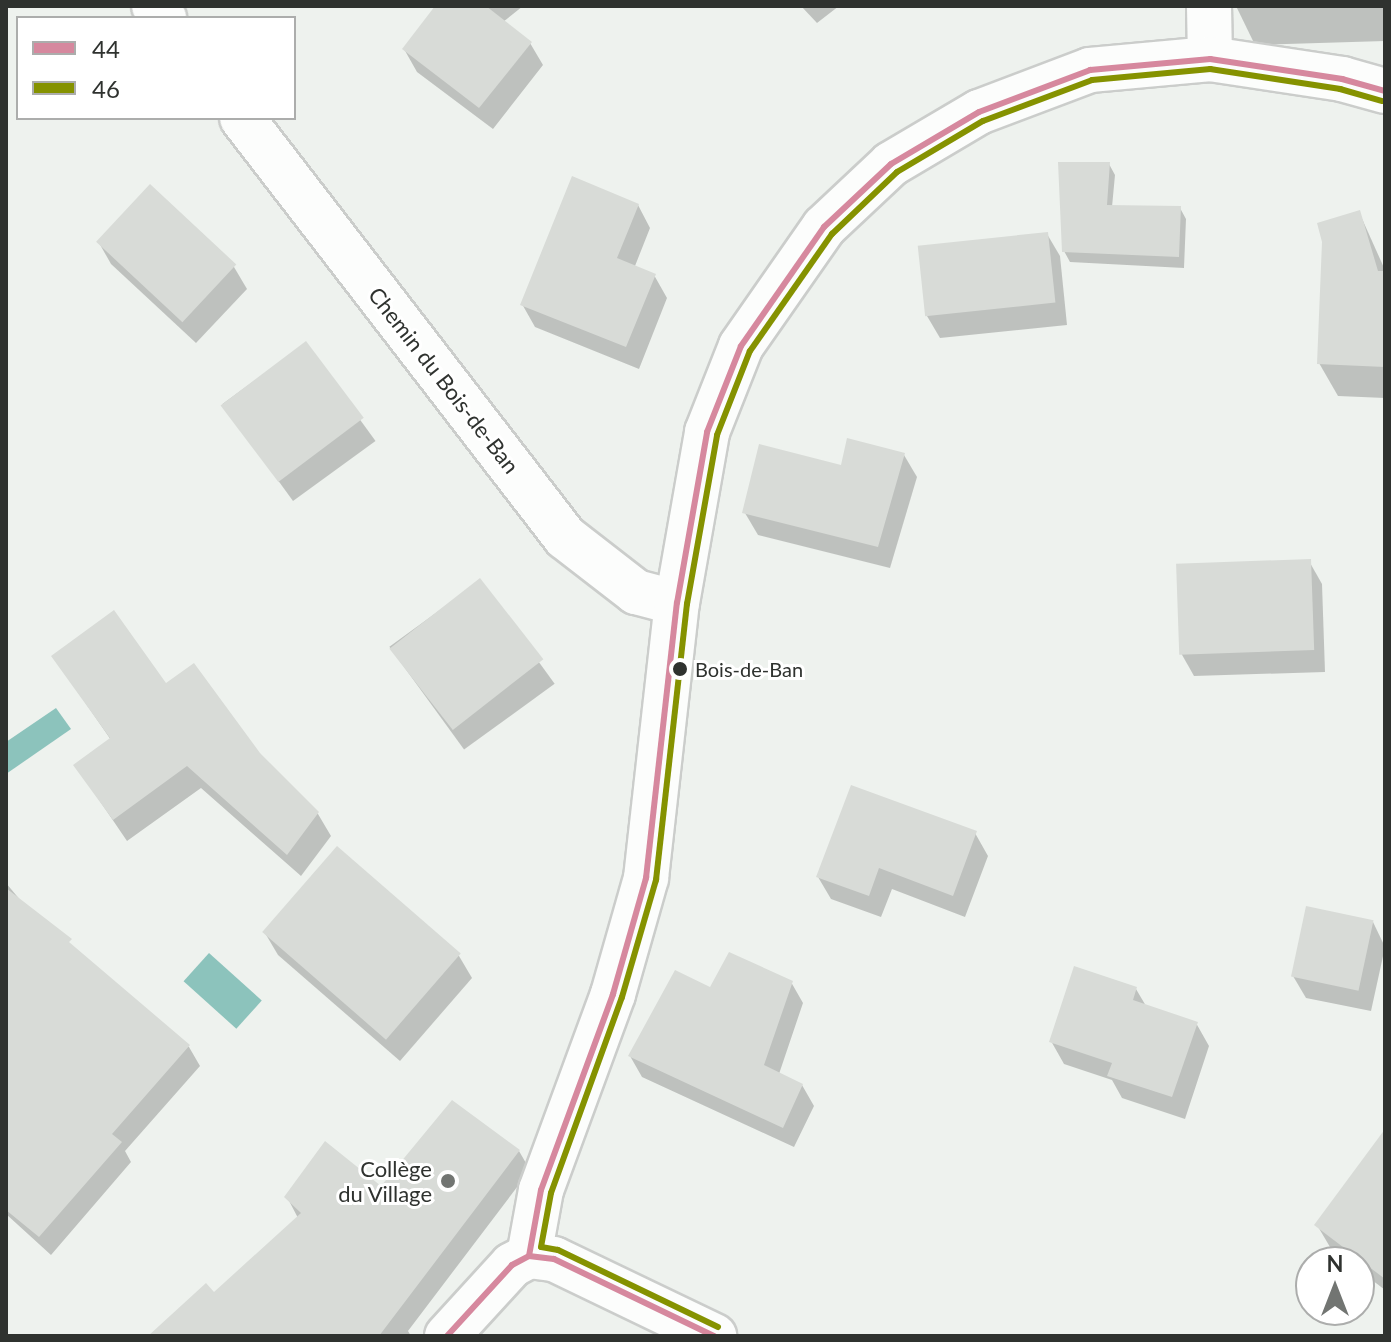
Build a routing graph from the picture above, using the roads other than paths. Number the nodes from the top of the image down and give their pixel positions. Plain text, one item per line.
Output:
1 (1209, 6) edge
2 (1210, 59) junction
3 (1385, 91) edge
4 (244, 120) edge
5 (677, 603) junction
6 (529, 1256) junction
7 (447, 1336) edge
8 (714, 1336) edge

1 - 2 street
2 - 3 street
2 - 5 street
4 - 5 street, Chemin du Bois-de-Ban
5 - 6 street
6 - 7 street
6 - 8 street

